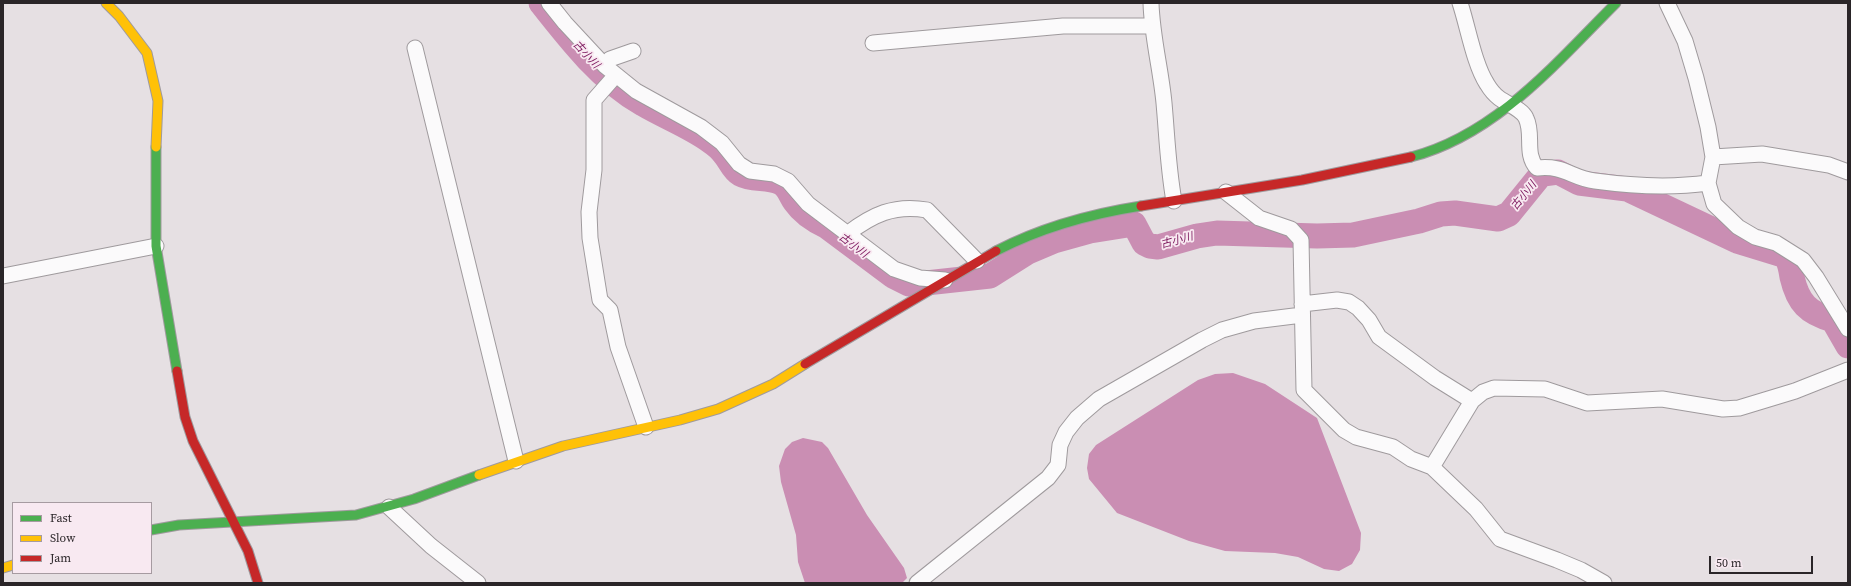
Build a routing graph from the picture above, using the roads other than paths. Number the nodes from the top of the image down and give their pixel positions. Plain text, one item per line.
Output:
1 (106, 3) edge
2 (549, 3) edge
3 (1151, 3) edge
4 (1460, 3) edge
5 (1616, 3) edge
6 (1667, 3) edge
7 (1152, 26) junction
8 (873, 43) dead end
9 (415, 48) dead end
10 (633, 51) dead end
11 (610, 70) junction
12 (1509, 104) junction
13 (1713, 157) junction
14 (1848, 172) edge
15 (1708, 184) junction
16 (1226, 192) junction
17 (1174, 201) junction
18 (847, 234) junction
19 (156, 246) junction
20 (978, 261) junction
21 (3, 276) edge
22 (945, 280) junction
23 (1302, 309) junction
24 (1848, 329) edge
25 (1848, 370) edge
26 (1472, 401) junction
27 (646, 427) junction
28 (516, 461) junction
29 (1432, 467) junction
30 (389, 507) junction
31 (232, 522) junction
32 (152, 530) edge
33 (258, 583) edge
34 (478, 583) edge
35 (917, 583) edge
36 (1604, 583) edge

1 - 19 street
2 - 11 street
3 - 7 street
4 - 12 street
5 - 12 street
6 - 13 street
7 - 8 street
7 - 17 street
9 - 28 street
10 - 11 street
11 - 18 street
11 - 27 street
12 - 15 street
12 - 16 street
13 - 14 street
13 - 15 street
15 - 24 street
16 - 17 street
16 - 23 street
17 - 20 street
18 - 20 street
18 - 22 street
19 - 21 street
19 - 31 street
20 - 22 street
22 - 27 street
23 - 26 street
23 - 29 street
23 - 35 street
25 - 26 street
26 - 29 street
27 - 28 street
28 - 30 street
29 - 36 street
30 - 31 street
30 - 34 street
31 - 32 street
31 - 33 street

